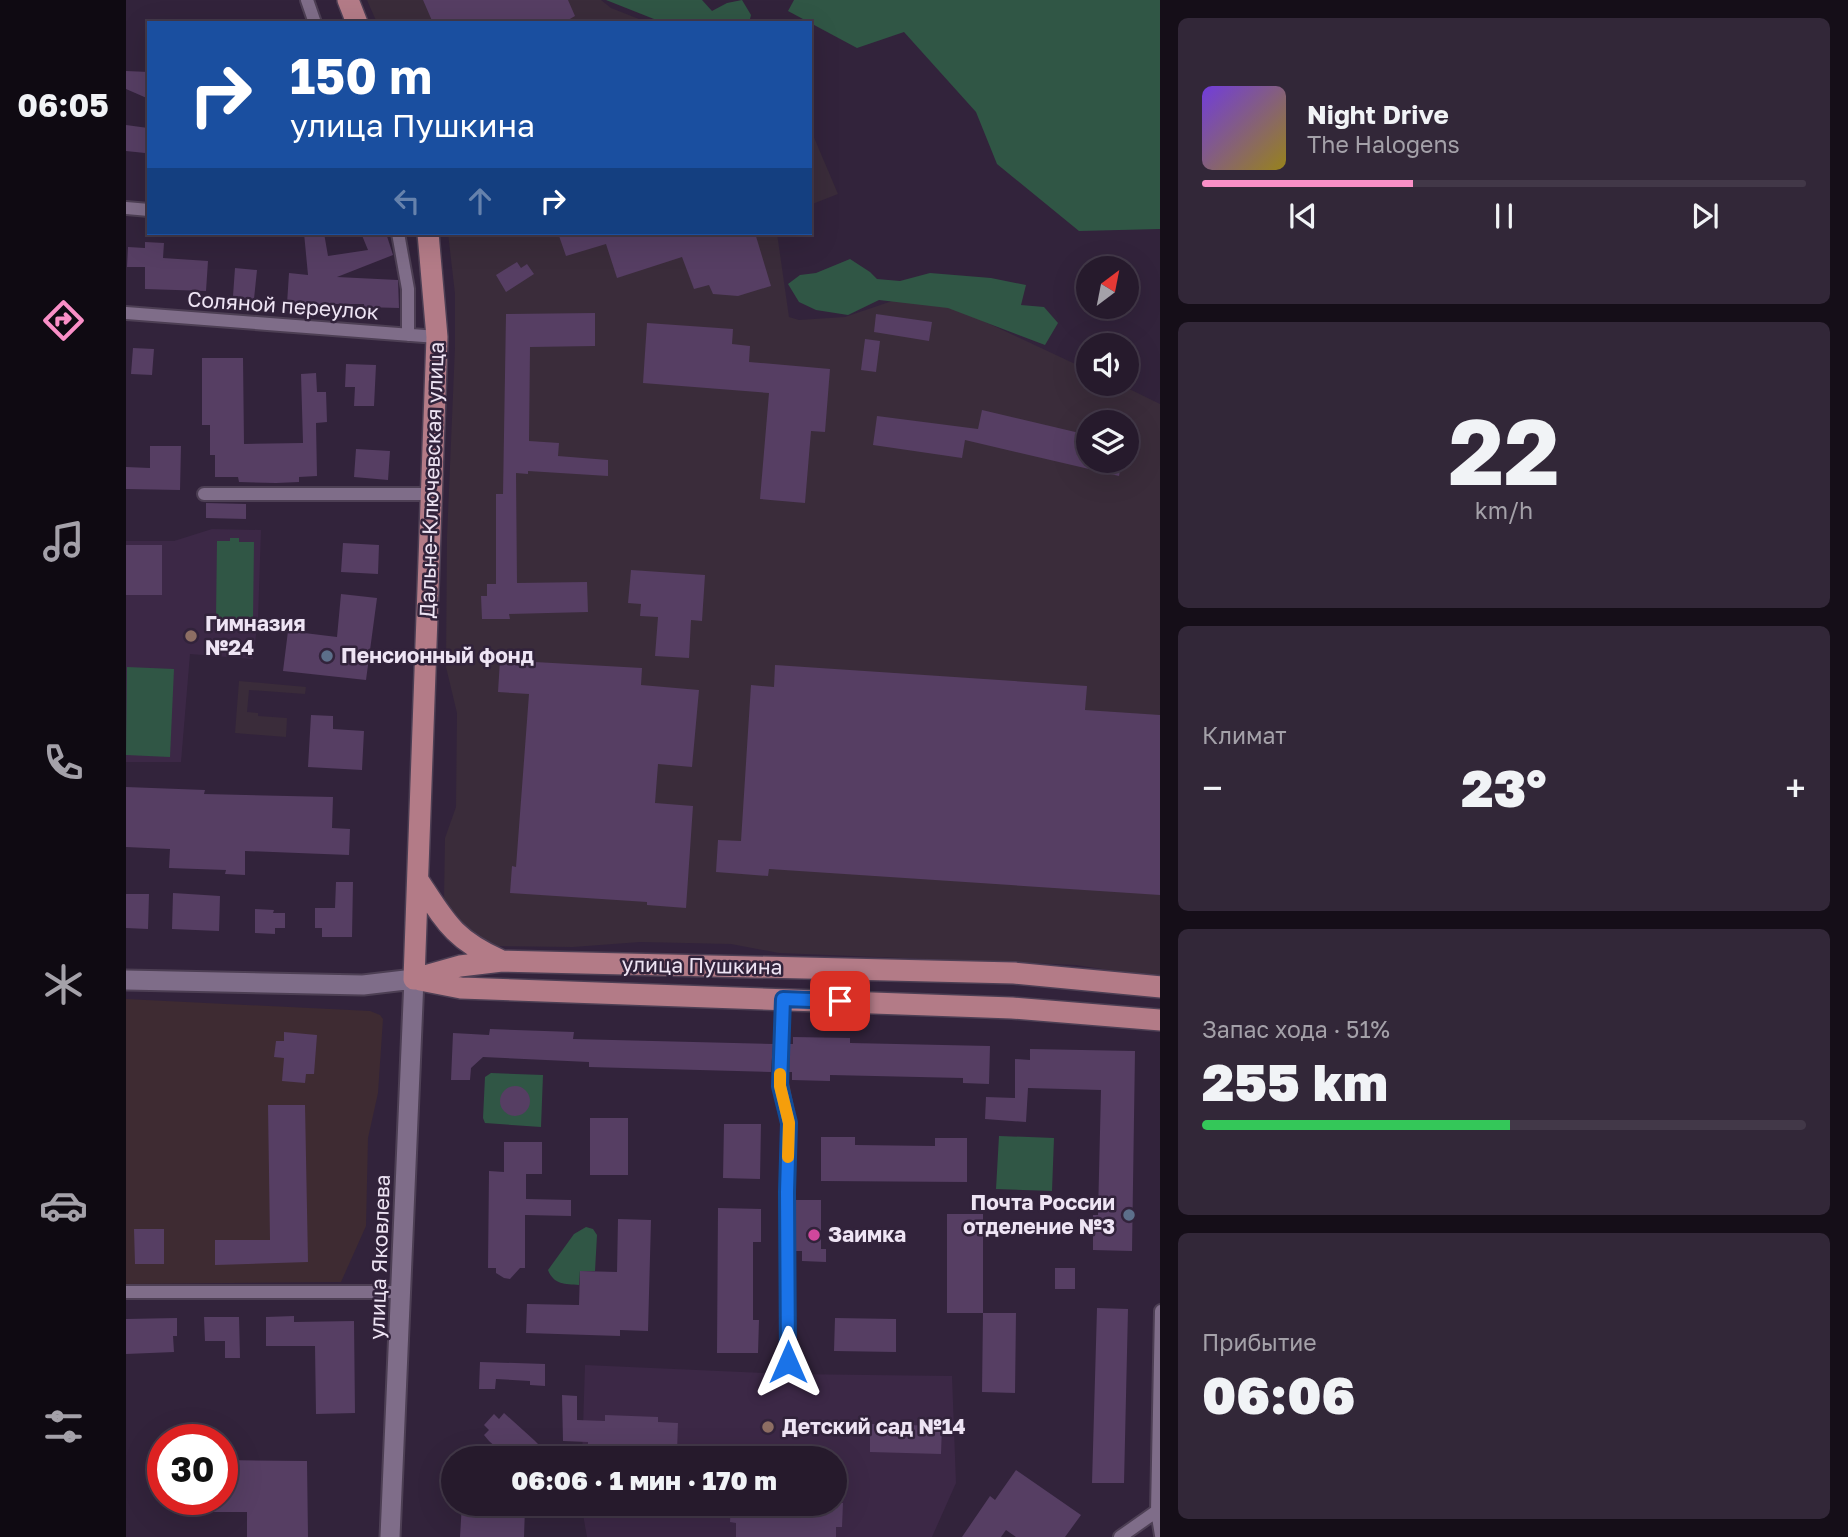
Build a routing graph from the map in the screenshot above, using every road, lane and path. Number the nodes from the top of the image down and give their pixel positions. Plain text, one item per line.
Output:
1 (307, 0) edge
2 (348, 0) edge
3 (314, 21) edge
4 (356, 21) edge
5 (126, 208) edge
6 (147, 210) edge
7 (398, 235) edge
8 (428, 235) edge
9 (126, 313) edge
10 (408, 335) junction
11 (437, 337) junction
12 (204, 494) dead end
13 (432, 494) junction
14 (418, 880) junction
15 (502, 961) junction
16 (414, 979) junction
17 (126, 981) edge
18 (1160, 987) edge
19 (783, 999) junction
20 (1160, 1020) edge
21 (126, 1292) edge
22 (402, 1292) junction
23 (1160, 1311) edge
24 (788, 1374) dead end
25 (1157, 1511) junction
26 (1160, 1535) edge
27 (390, 1537) edge
28 (1119, 1537) edge

1 - 3 street
2 - 4 main road
5 - 6 street
7 - 10 street
8 - 11 main road, Дальне-Ключевская улица
9 - 10 street, Соляной переулок
10 - 11 street, Соляной переулок
11 - 13 main road, Дальне-Ключевская улица
12 - 13 street
13 - 14 main road, Дальне-Ключевская улица
14 - 15 main road
14 - 16 main road, Дальне-Ключевская улица
15 - 16 main road, улица Пушкина
15 - 18 main road, улица Пушкина
16 - 17 main road, улица Пушкина
16 - 19 main road, улица Пушкина
16 - 22 main road, улица Яковлева
19 - 20 main road, улица Пушкина
19 - 24 street
21 - 22 street
22 - 27 main road, улица Яковлева
23 - 25 street
25 - 26 street
25 - 28 street

